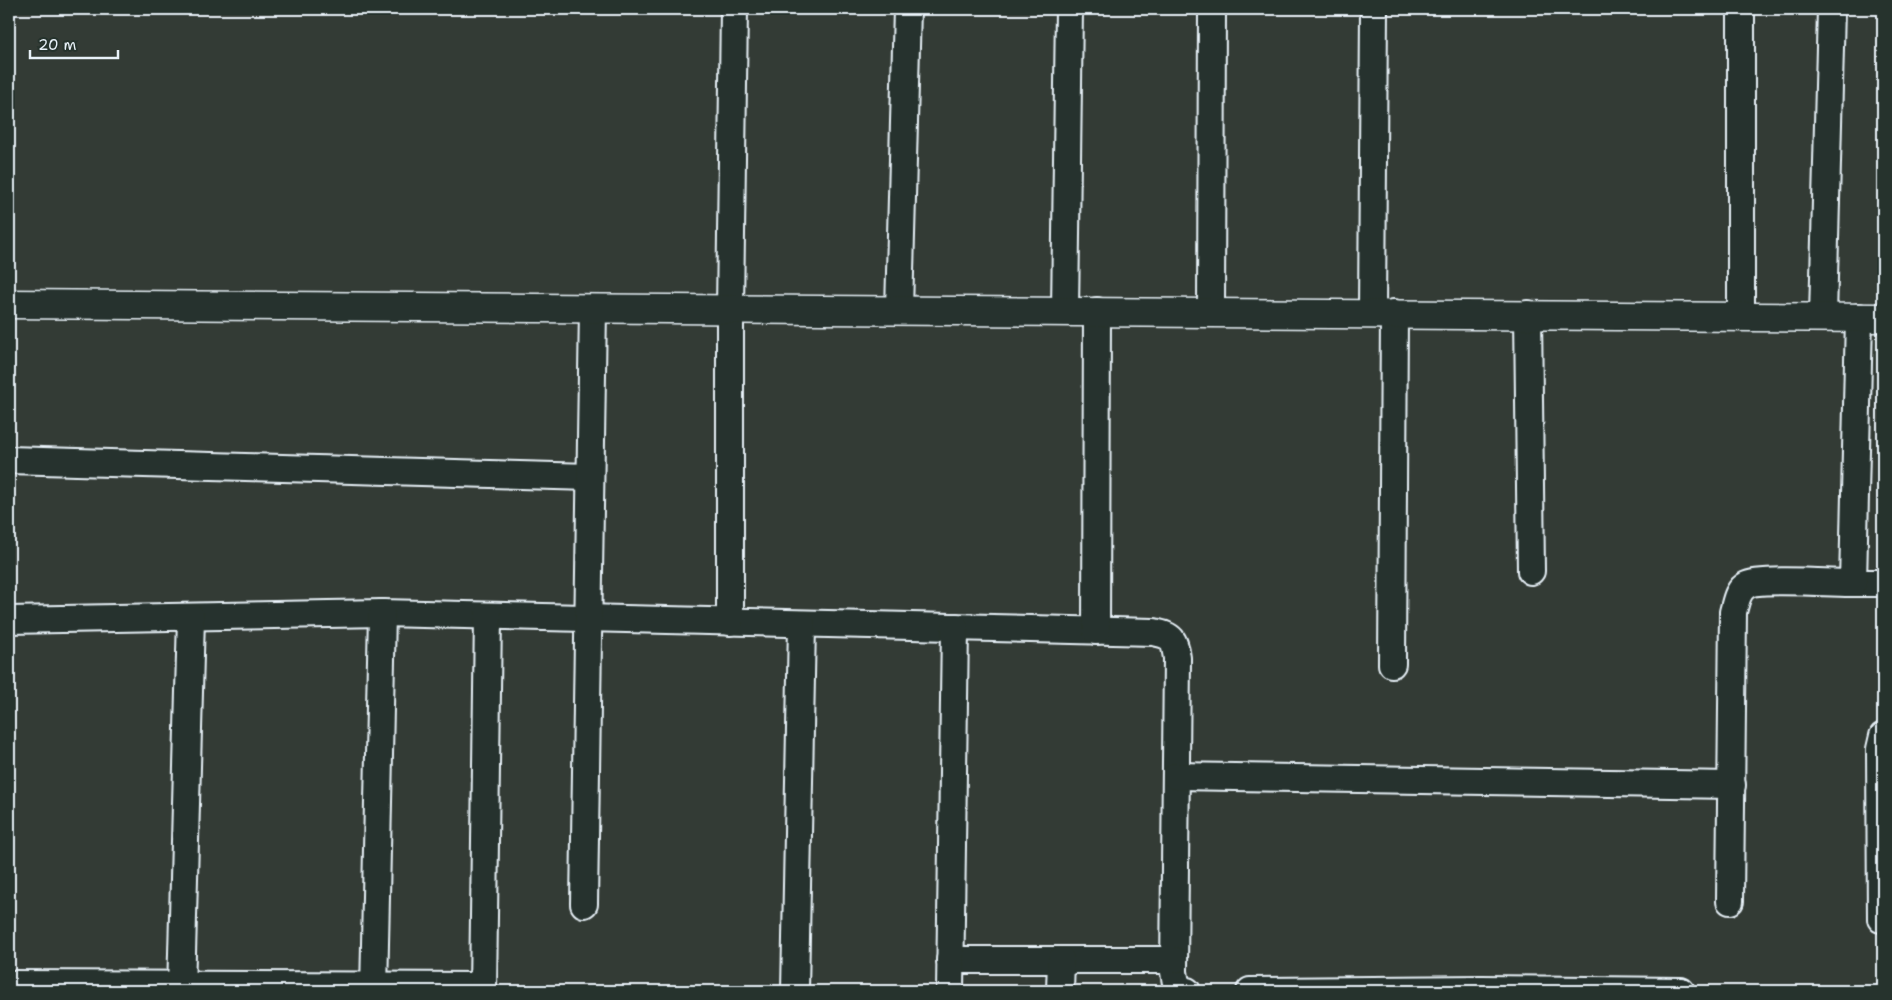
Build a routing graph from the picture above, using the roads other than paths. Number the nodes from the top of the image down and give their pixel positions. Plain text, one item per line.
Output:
1 (734, 9) edge
2 (907, 9) edge
3 (1070, 9) edge
4 (1212, 9) edge
5 (1374, 9) edge
6 (1741, 9) edge
7 (1831, 9) edge
8 (9, 304) edge
9 (593, 308) junction
10 (730, 309) junction
11 (899, 310) junction
12 (1065, 311) junction
13 (1097, 311) junction
14 (1211, 312) junction
15 (1383, 313) junction
16 (1528, 314) junction
17 (1741, 316) junction
18 (1823, 316) junction
19 (1871, 318) edge
20 (9, 460) edge
21 (590, 477) junction
22 (1531, 571) dead end
23 (1853, 583) junction
24 (1883, 583) edge
25 (382, 613) junction
26 (191, 616) junction
27 (488, 616) junction
28 (588, 618) junction
29 (9, 620) edge
30 (730, 622) junction
31 (802, 624) junction
32 (955, 627) junction
33 (1096, 631) junction
34 (1392, 664) dead end
35 (1883, 736) edge
36 (1176, 776) junction
37 (1732, 785) junction
38 (1730, 901) dead end
39 (584, 904) dead end
40 (1881, 919) dead end
41 (950, 960) junction
42 (1060, 960) junction
43 (1174, 960) junction
44 (9, 984) edge
45 (181, 988) edge
46 (374, 988) edge
47 (483, 989) edge
48 (1482, 990) edge
49 (795, 991) edge
50 (950, 991) edge
51 (1060, 991) edge
52 (1187, 991) edge
53 (1250, 991) edge
54 (1280, 991) edge
55 (1681, 991) edge

1 - 10 street
2 - 11 street
3 - 12 street
4 - 14 street
5 - 15 street
6 - 17 street
7 - 18 street
8 - 9 street
9 - 10 street
9 - 21 street
10 - 11 street
10 - 30 street
11 - 12 street
12 - 13 street
13 - 14 street
13 - 33 street
14 - 15 street
15 - 16 street
15 - 34 street
16 - 17 street
16 - 22 street
17 - 18 street
18 - 19 street
19 - 23 street
20 - 21 street
21 - 28 street
23 - 24 street
23 - 37 street
25 - 26 street
25 - 27 street
25 - 46 street
26 - 29 street
26 - 45 street
27 - 28 street
27 - 47 street
28 - 30 street
28 - 39 street
30 - 31 street
31 - 32 street
31 - 49 street
32 - 33 street
32 - 41 street
33 - 36 street
35 - 40 street
36 - 37 street
36 - 43 street
37 - 38 street
41 - 42 street
41 - 50 street
42 - 43 street
42 - 51 street
43 - 52 street
44 - 45 street
45 - 46 street
46 - 47 street
48 - 54 street
48 - 55 street
53 - 54 street

